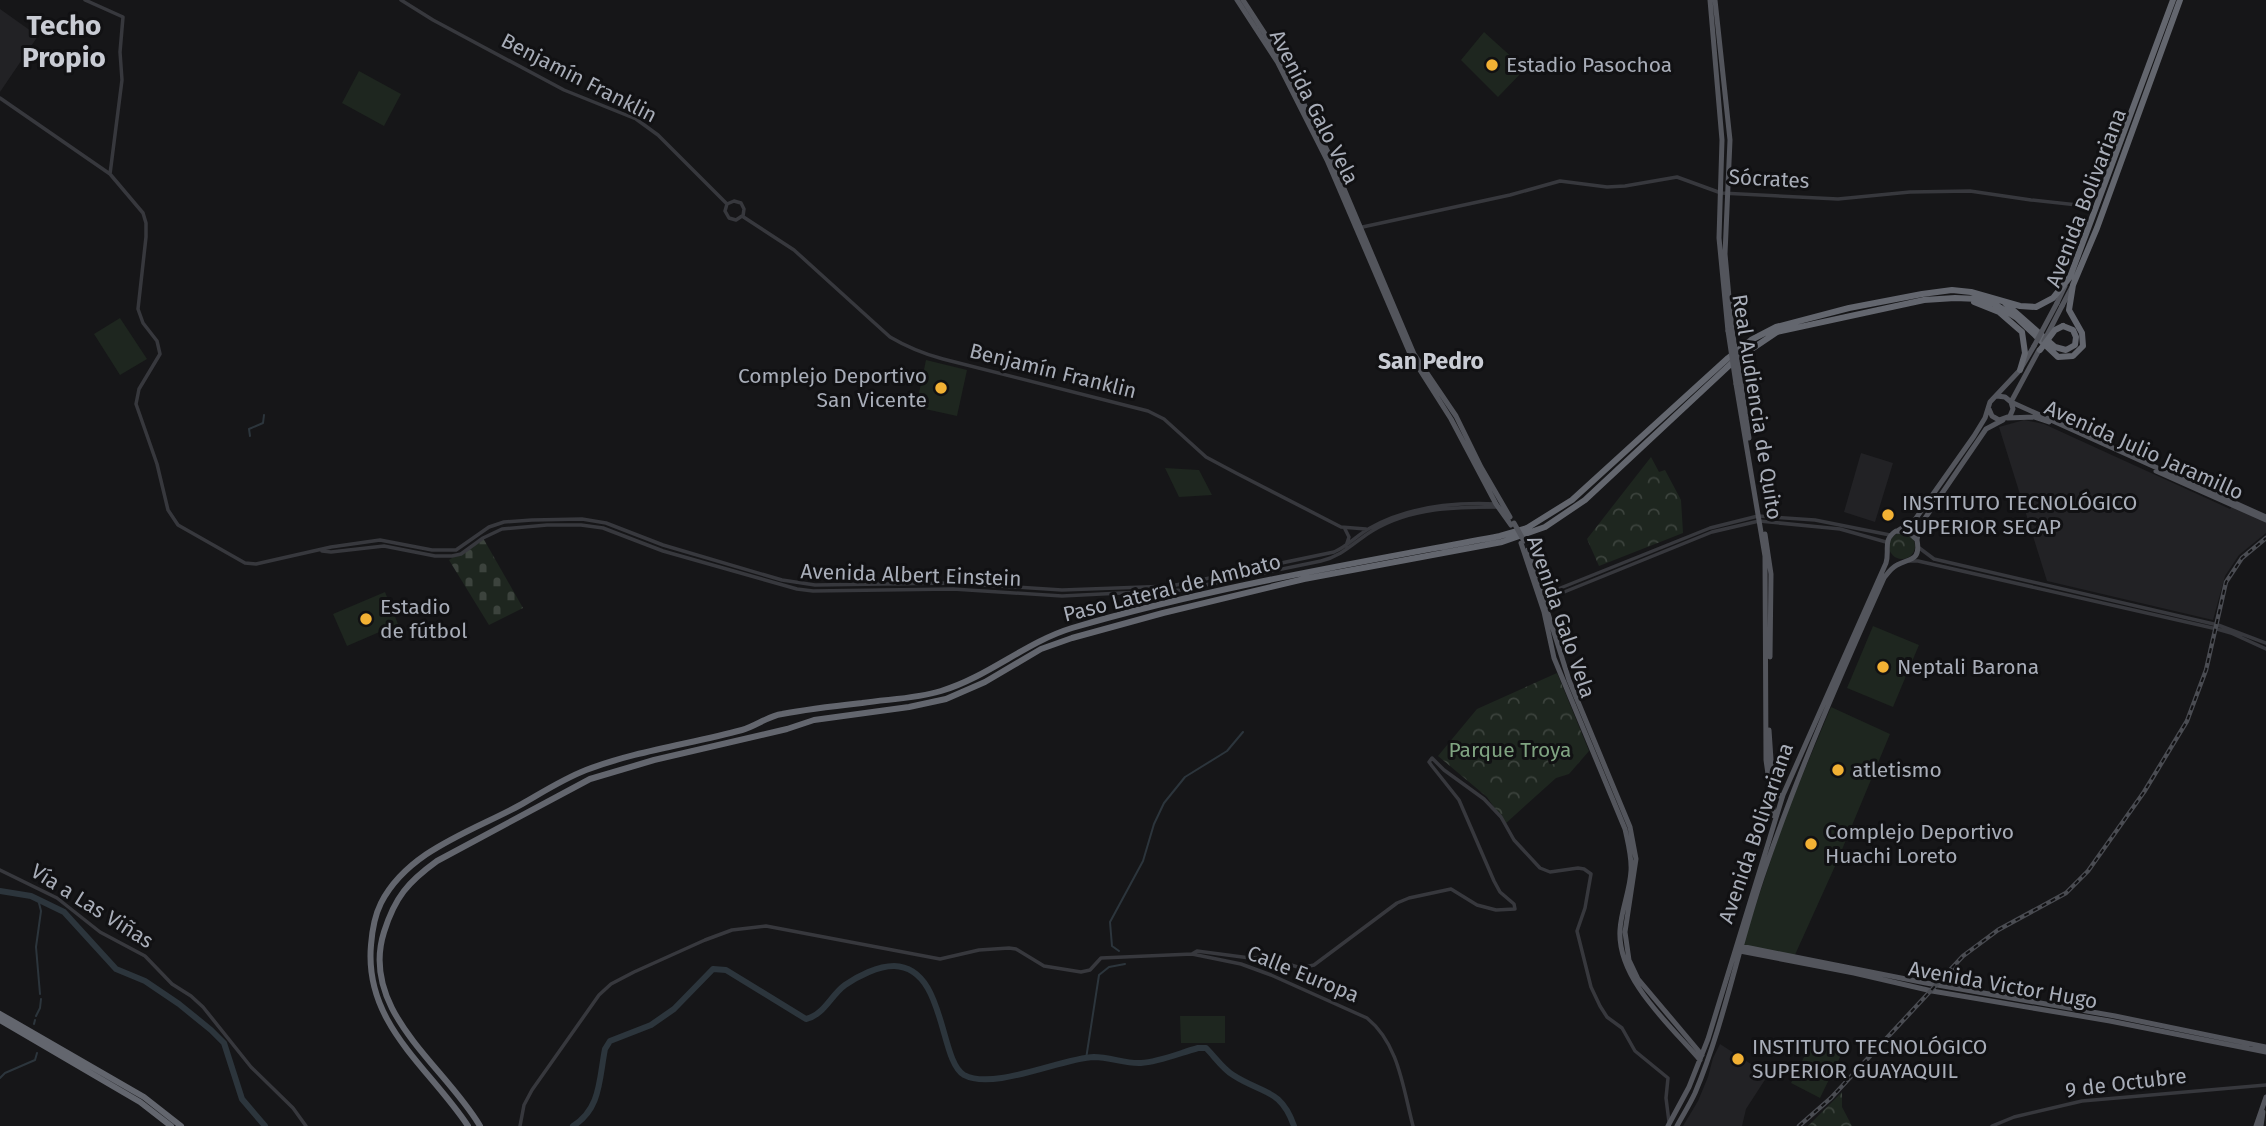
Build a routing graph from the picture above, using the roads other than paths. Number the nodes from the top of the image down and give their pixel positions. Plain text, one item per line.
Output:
1 (85, 0) edge
2 (401, 0) edge
3 (1237, 0) edge
4 (1243, 0) edge
5 (1712, 0) edge
6 (2173, 0) edge
7 (2179, 0) edge
8 (1280, 62) junction
9 (0, 98) edge
10 (110, 174) junction
11 (1723, 193) junction
12 (727, 204) junction
13 (2098, 207) junction
14 (742, 216) junction
15 (1359, 227) junction
16 (2072, 281) junction
17 (1955, 298) junction
18 (2000, 300) junction
19 (2038, 350) junction
20 (2020, 370) junction
21 (1997, 396) junction
22 (2011, 402) junction
23 (1989, 409) junction
24 (2005, 419) junction
25 (1500, 505) junction
26 (1760, 518) junction
27 (2266, 519) edge
28 (1786, 520) junction
29 (1345, 529) junction
30 (1369, 530) junction
31 (1893, 533) junction
32 (1917, 540) junction
33 (1886, 542) junction
34 (1346, 547) junction
35 (1918, 547) junction
36 (1888, 555) junction
37 (1909, 561) junction
38 (1900, 563) junction
39 (878, 587) junction
40 (1541, 599) junction
41 (2266, 643) edge
42 (2266, 649) edge
43 (1783, 795) junction
44 (1775, 819) junction
45 (0, 870) edge
46 (1738, 948) junction
47 (1192, 954) junction
48 (1956, 965) dead end
49 (1965, 988) junction
50 (0, 1014) edge
51 (0, 1020) edge
52 (1708, 1039) junction
53 (1690, 1042) junction
54 (2266, 1050) edge
55 (1704, 1059) junction
56 (2266, 1085) edge
57 (2266, 1097) edge
58 (2266, 1104) edge
59 (1669, 1125) edge
60 (171, 1126) edge
61 (181, 1126) edge
62 (306, 1126) edge
63 (468, 1126) edge
64 (480, 1126) edge
65 (520, 1126) edge
66 (1413, 1126) edge
67 (1677, 1126) edge
68 (1992, 1126) edge
69 (2259, 1126) edge

1 - 10 street
2 - 12 street, Benjamín Franklin
3 - 8 main road, Avenida Galo Vela
4 - 8 main road, Avenida Galo Vela
5 - 11 main road, Real Audiencia de Quito
6 - 13 highway, Avenida Bolivariana
7 - 16 highway, Avenida Bolivariana
8 - 15 main road, Avenida Galo Vela
9 - 10 street
10 - 39 street, Avenida Albert Einstein
11 - 13 street, Sócrates
11 - 15 street, Sócrates
11 - 26 main road, Real Audiencia de Quito, bridge
12 - 14 street
12 - 14 street
13 - 16 highway, Avenida Bolivariana
14 - 29 street, Benjamín Franklin
15 - 25 main road, Avenida Galo Vela
16 - 17 highway
16 - 18 highway, Paso Lateral de Ambato
16 - 19 main road, Avenida Bolivariana, bridge
17 - 20 highway
17 - 64 highway, Paso Lateral de Ambato
18 - 19 highway, bridge
18 - 63 highway, Paso Lateral de Ambato
19 - 20 main road, Avenida Bolivariana
19 - 22 main road, Avenida Bolivariana
20 - 21 main road, Avenida Bolivariana
21 - 22 main road
21 - 23 main road, Avenida Bolivariana
22 - 24 main road, Avenida Bolivariana
22 - 27 main road, Avenida Julio Jaramillo
23 - 24 main road
23 - 31 main road, Avenida Bolivariana
24 - 27 main road, Avenida Julio Jaramillo
24 - 32 main road
25 - 30 street, Avenida Albert Einstein
25 - 40 main road, Avenida Galo Vela, bridge
26 - 28 street
26 - 40 street
26 - 43 main road, Real Audiencia de Quito
26 - 44 main road, Real Audiencia de Quito
28 - 31 street
28 - 33 street
29 - 30 street, Benjamín Franklin
29 - 34 street
30 - 34 street, Avenida Albert Einstein
30 - 39 street, Avenida Albert Einstein
31 - 32 main road
31 - 33 main road, Avenida Bolivariana
32 - 35 main road
33 - 36 main road
34 - 39 street, Avenida Albert Einstein
35 - 37 main road
35 - 41 street
36 - 38 main road
36 - 43 main road, Avenida Bolivariana
37 - 38 main road
37 - 42 street
38 - 46 main road, Avenida Bolivariana
40 - 53 main road, Avenida Galo Vela
40 - 55 main road, Avenida Galo Vela
43 - 44 main road, Avenida Bolivariana
44 - 46 main road, Avenida Bolivariana
45 - 62 street, Vía a Las Viñas
46 - 49 main road, Avenida Victor Hugo
46 - 52 main road, Avenida Bolivariana
46 - 54 main road, Avenida Victor Hugo
46 - 55 main road, Avenida Bolivariana
47 - 59 street
47 - 65 street
47 - 66 street, Calle Europa
48 - 49 main road
49 - 54 main road, Avenida Victor Hugo
50 - 61 highway
51 - 60 highway
52 - 53 main road
52 - 55 main road, Avenida Bolivariana
53 - 55 main road, Avenida Galo Vela
55 - 59 main road, Avenida Bolivariana
55 - 67 main road, Avenida Bolivariana
56 - 68 street, 9 de Octubre
57 - 69 main road
58 - 69 main road

